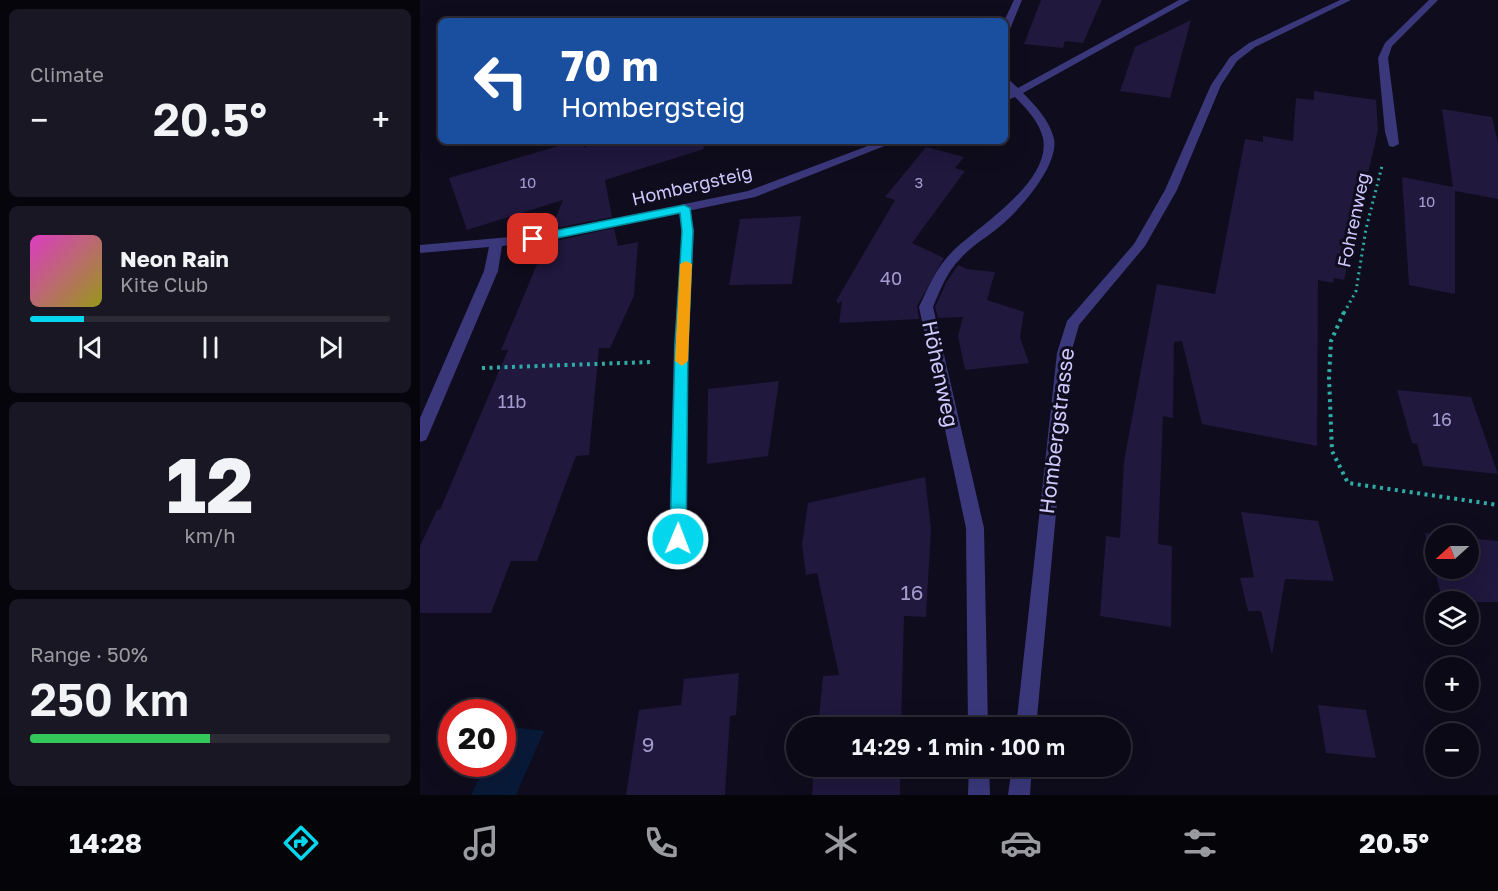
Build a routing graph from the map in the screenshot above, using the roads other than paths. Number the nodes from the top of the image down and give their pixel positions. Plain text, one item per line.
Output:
1 (1018, 0) edge
2 (1186, 0) edge
3 (1347, 0) edge
4 (1434, 0) edge
5 (1008, 22) edge
6 (1010, 95) edge
7 (883, 144) edge
8 (1393, 144) road end
9 (684, 208) junction
10 (496, 244) junction
11 (420, 249) edge
12 (420, 436) edge
13 (678, 539) dead end
14 (978, 717) edge
15 (1027, 717) edge
16 (979, 777) edge
17 (1021, 777) edge
18 (979, 795) edge
19 (1019, 795) edge

1 - 5 street
2 - 6 street
3 - 15 street, Hombergstrasse
4 - 8 street
6 - 14 street, Höhenweg
7 - 9 street, Hombergsteig
9 - 10 street, Hombergsteig
9 - 13 street
10 - 11 street, Hombergsteig
10 - 12 street
16 - 18 street
17 - 19 street

